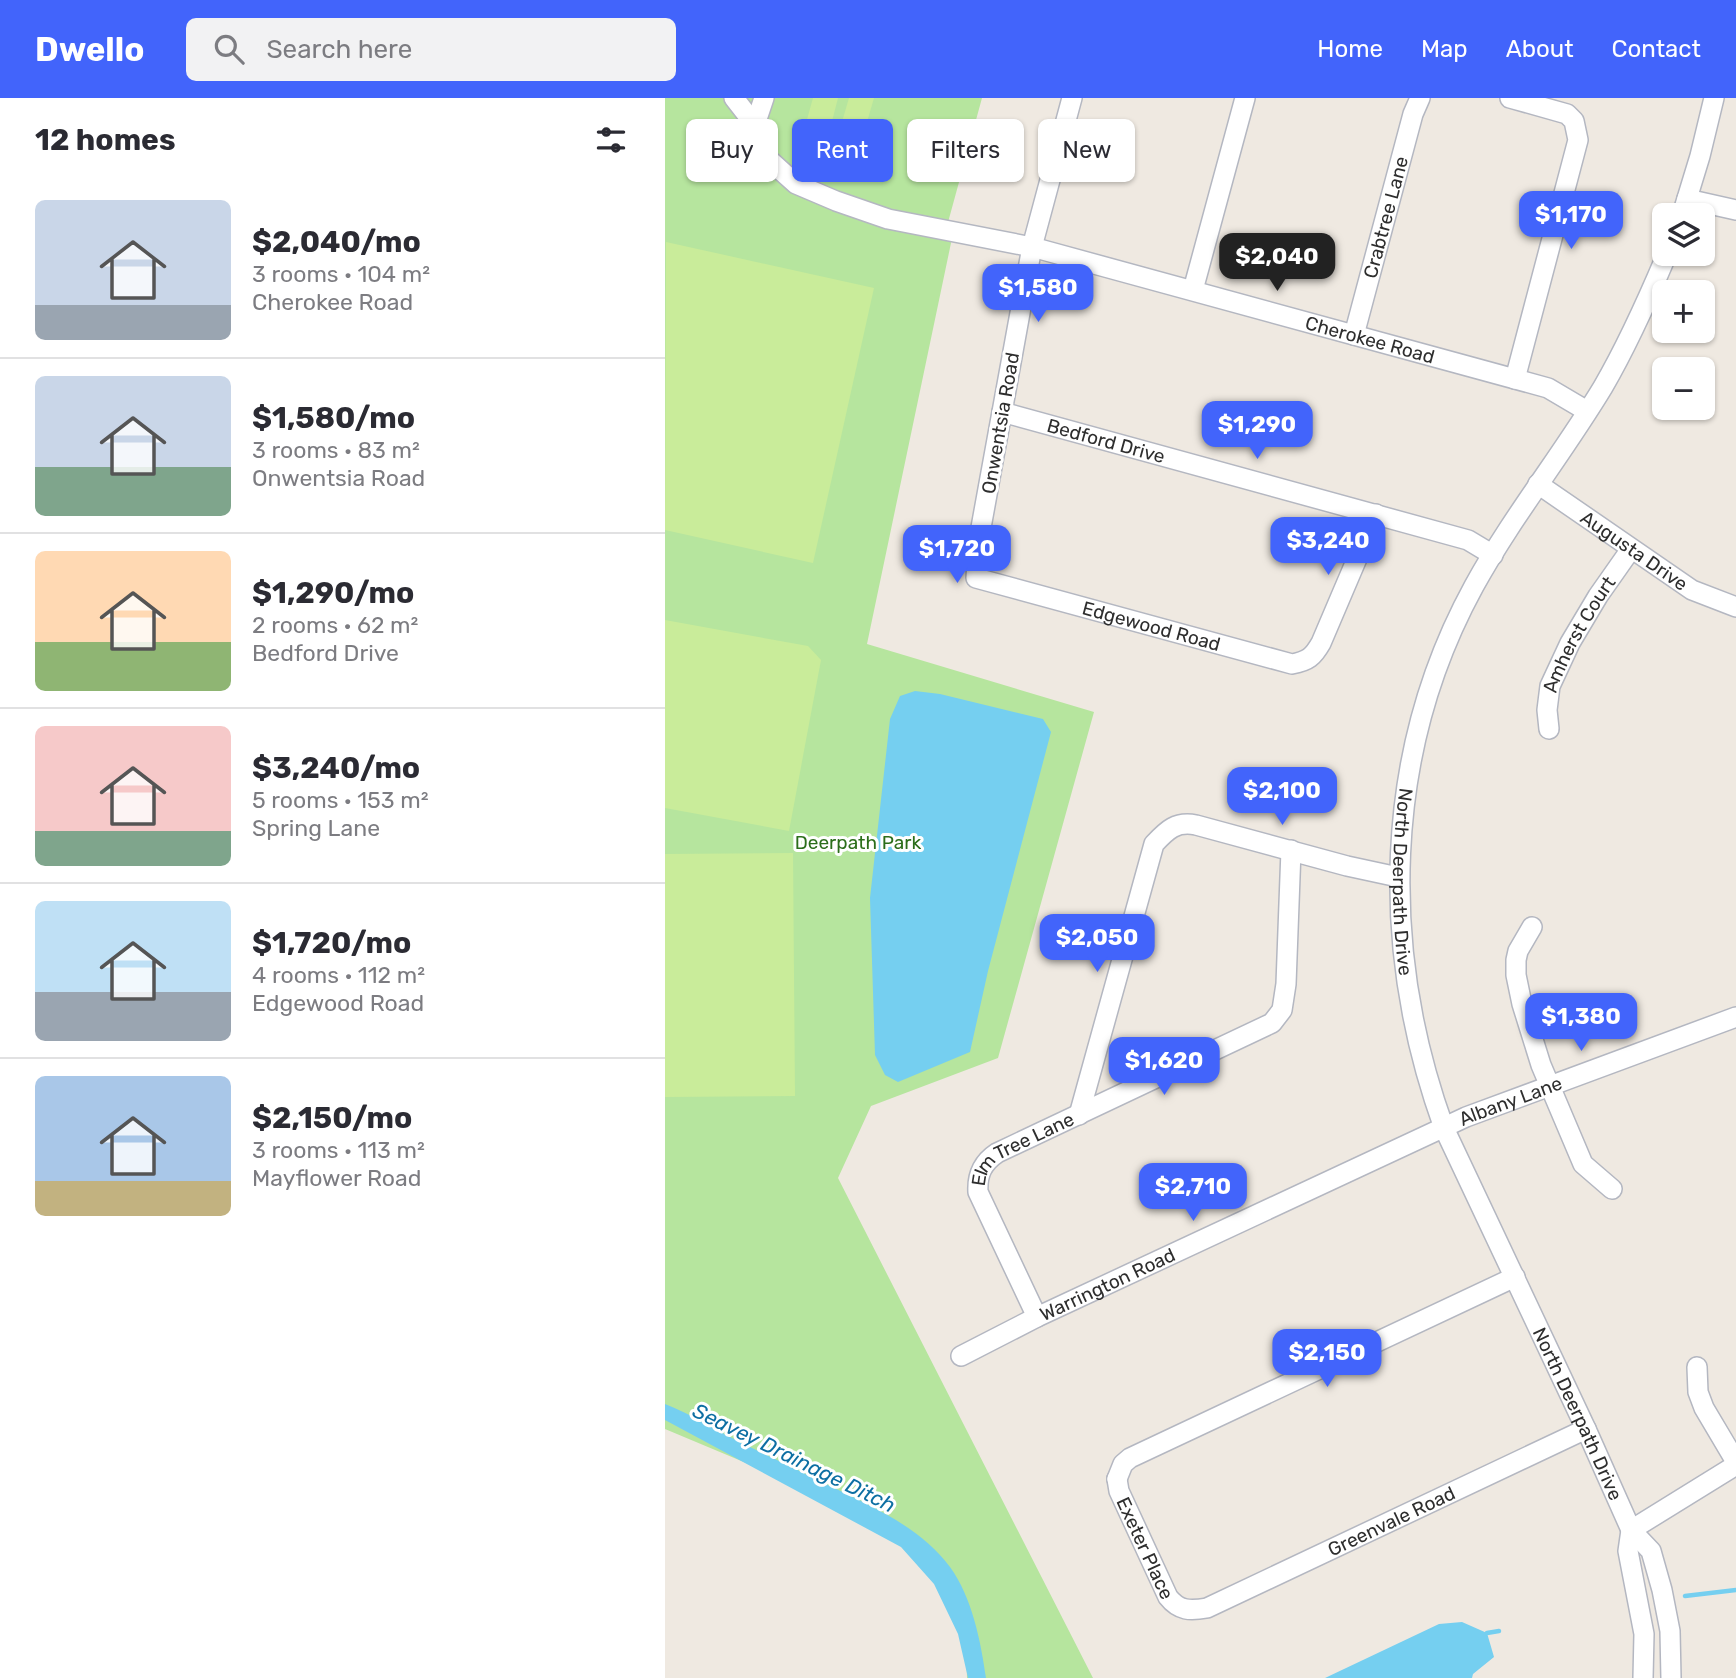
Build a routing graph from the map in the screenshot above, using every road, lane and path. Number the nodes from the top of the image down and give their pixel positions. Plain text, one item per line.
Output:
1 (734, 98) edge
2 (764, 98) edge
3 (1072, 98) edge
4 (1245, 98) edge
5 (1420, 98) edge
6 (1510, 98) edge
7 (1714, 98) edge
8 (750, 119) edge
9 (756, 119) edge
10 (778, 168) edge
11 (1686, 203) edge
12 (1715, 209) edge
13 (1736, 210) edge
14 (1032, 247) junction
15 (1662, 266) edge
16 (1193, 290) junction
17 (1354, 335) junction
18 (1515, 379) junction
19 (1587, 411) junction
20 (1002, 412) junction
21 (1538, 484) junction
22 (1376, 514) junction
23 (1632, 549) junction
24 (1493, 555) junction
25 (997, 585) joint
26 (1736, 607) edge
27 (1549, 729) dead end
28 (1291, 850) junction
29 (1398, 877) junction
30 (1532, 927) dead end
31 (1736, 1017) edge
32 (1550, 1086) junction
33 (1079, 1115) junction
34 (1444, 1128) junction
35 (1612, 1189) dead end
36 (1515, 1278) junction
37 (1037, 1317) junction
38 (961, 1356) dead end
39 (1697, 1367) dead end
40 (1586, 1429) junction
41 (1736, 1463) edge
42 (1631, 1530) junction
43 (1186, 1615) joint
44 (1643, 1678) edge
45 (1671, 1678) edge

1 - 8 street, Cherokee Road
2 - 9 street
3 - 14 street, Onwentsia Road
4 - 16 street
5 - 17 street, Crabtree Lane
6 - 18 street
7 - 11 street
10 - 14 street, Cherokee Road
12 - 13 street
14 - 16 street, Cherokee Road
14 - 20 street, Onwentsia Road
15 - 19 street, North Deerpath Drive
16 - 17 street, Cherokee Road
17 - 18 street, Cherokee Road
18 - 19 street, Cherokee Road
19 - 21 street, North Deerpath Drive
20 - 22 street, Bedford Drive
20 - 25 street, Onwentsia Road
21 - 23 street, Augusta Drive
21 - 24 street, North Deerpath Drive
22 - 24 street, Bedford Drive
22 - 25 street, Edgewood Road
23 - 26 street, Augusta Drive
23 - 27 street, Amherst Court
24 - 29 street, North Deerpath Drive
28 - 29 street
28 - 33 street, Elm Tree Lane
28 - 33 street
29 - 34 street, North Deerpath Drive
30 - 32 street
31 - 32 street, Albany Lane
32 - 34 street, Albany Lane
32 - 35 street
33 - 37 street, Elm Tree Lane
34 - 36 street, North Deerpath Drive
34 - 37 street, Warrington Road
36 - 40 street, North Deerpath Drive
36 - 43 street, Exeter Place
37 - 38 street, Warrington Road
39 - 41 street
40 - 42 street, North Deerpath Drive
40 - 43 street, Greenvale Road
41 - 42 street
42 - 44 street, North Deerpath Drive
42 - 45 street, North Deerpath Drive

